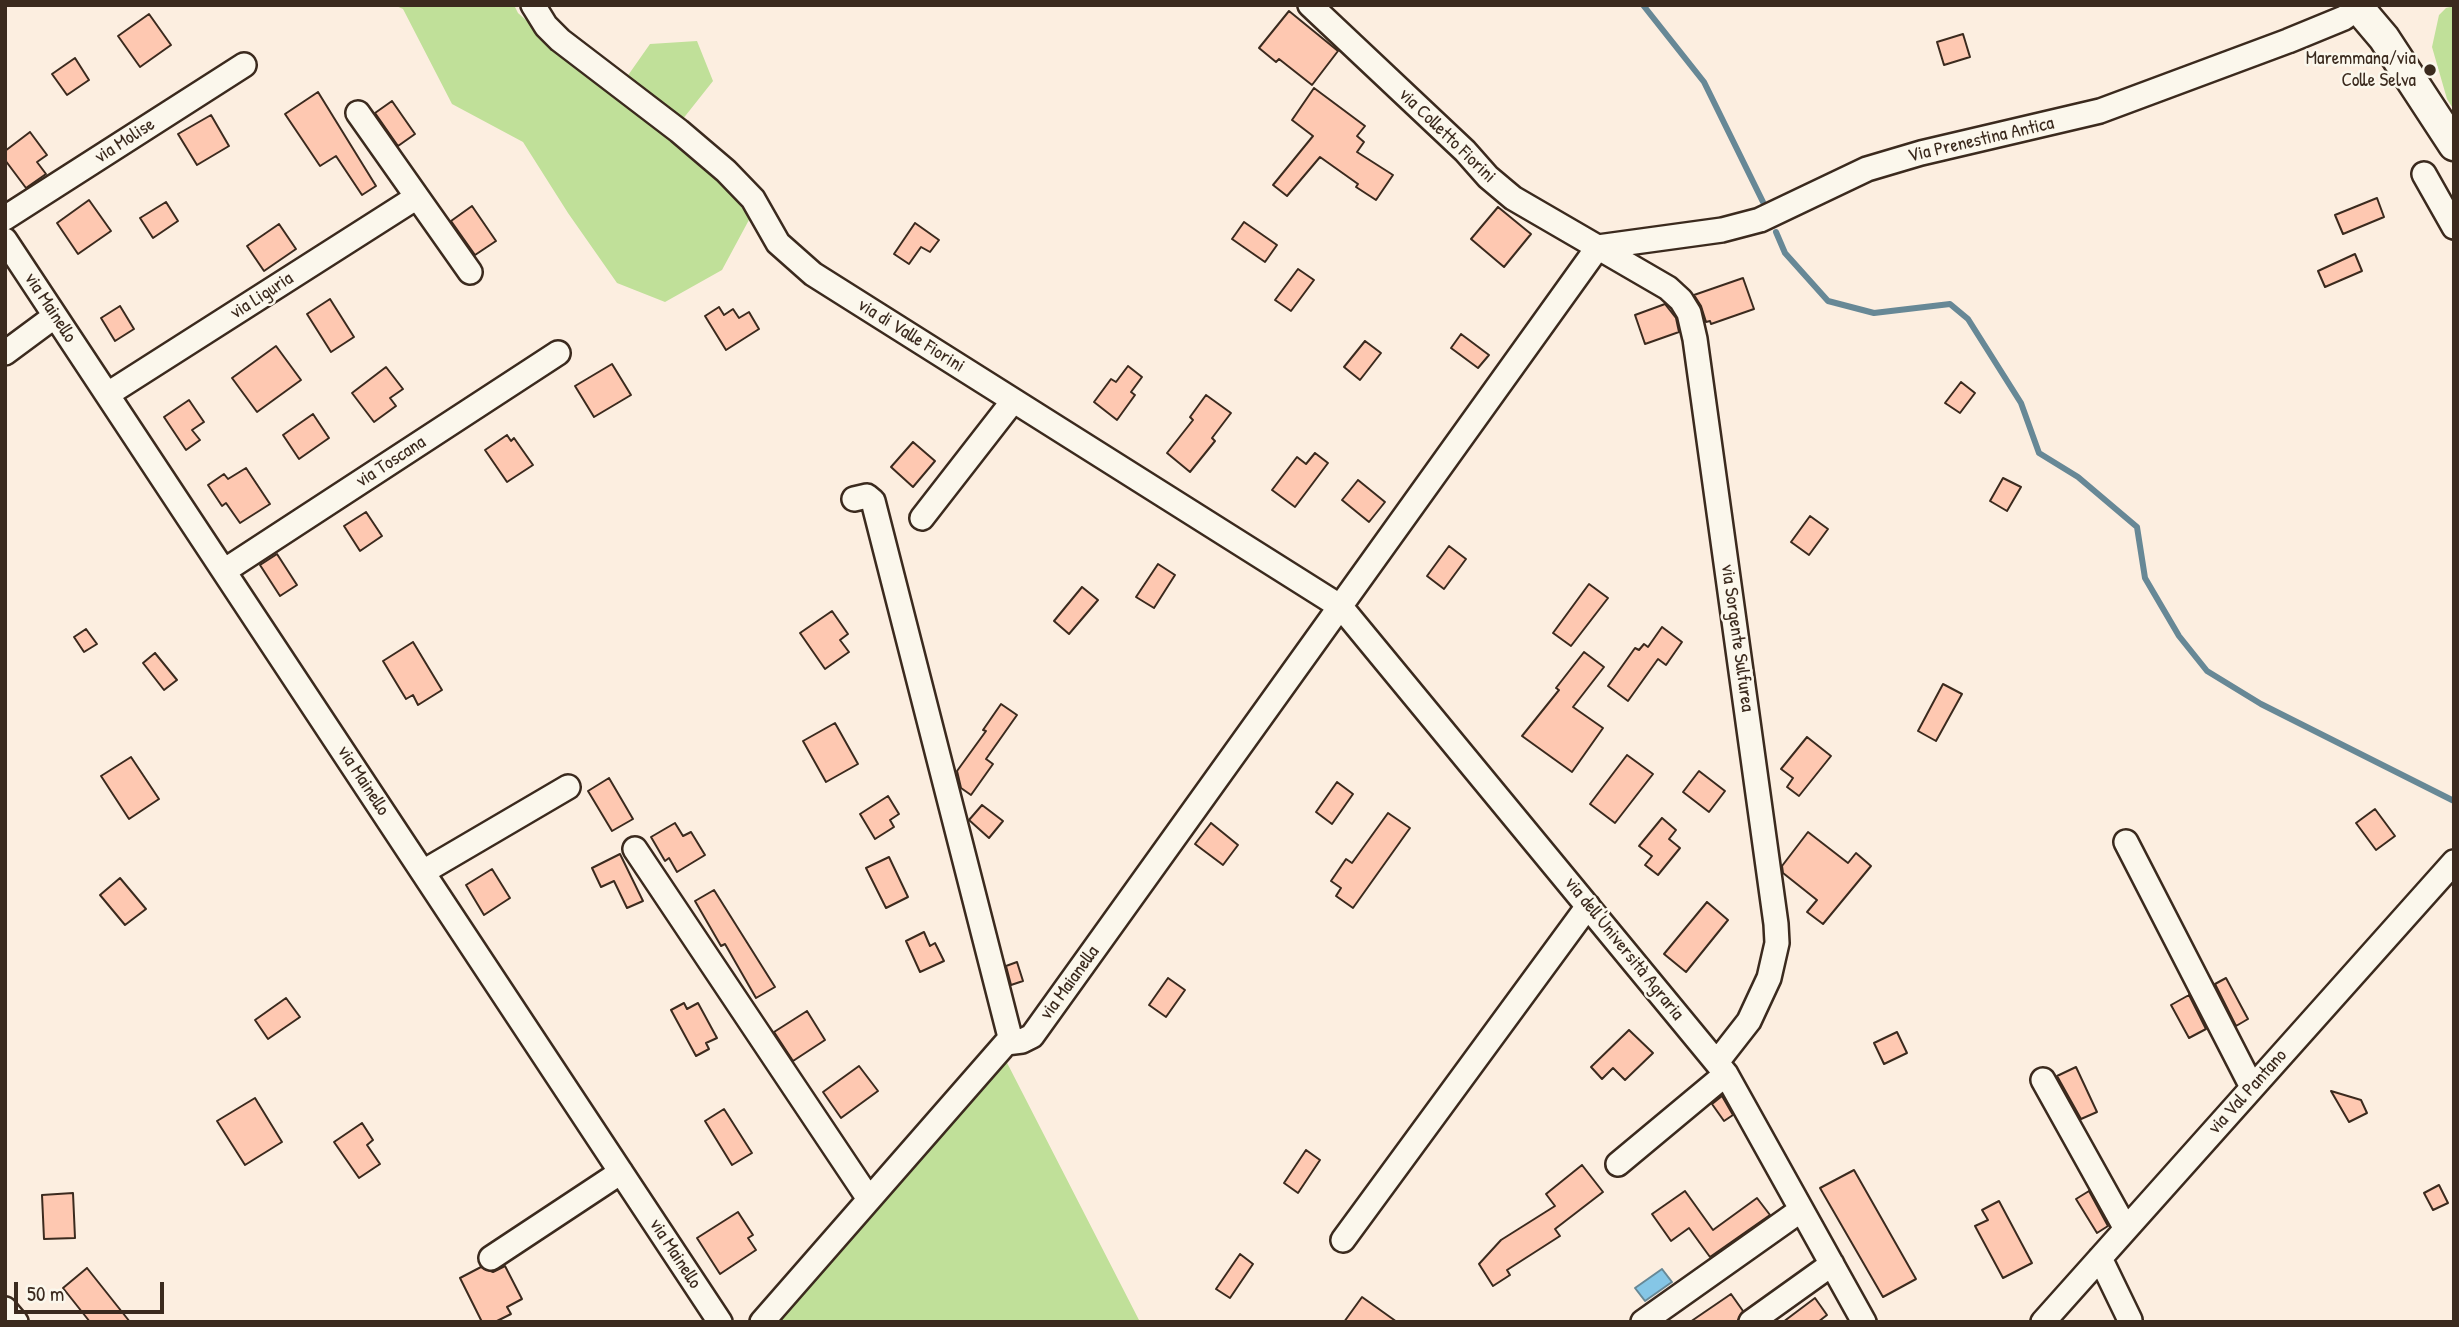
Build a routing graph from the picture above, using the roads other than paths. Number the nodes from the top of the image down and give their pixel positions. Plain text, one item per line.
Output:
1 (533, 5) edge
2 (1310, 5) edge
3 (2357, 6) edge
4 (244, 65) dead end
5 (358, 113) dead end
6 (2452, 140) edge
7 (2424, 174) dead end
8 (417, 197) junction
9 (5, 218) edge
10 (2454, 227) edge
11 (5, 240) edge
12 (1598, 247) junction
13 (470, 272) dead end
14 (55, 316) junction
15 (5, 353) edge
16 (558, 353) dead end
17 (108, 394) junction
18 (1013, 401) junction
19 (854, 499) dead end
20 (922, 518) dead end
21 (224, 571) junction
22 (1340, 607) junction
23 (568, 786) dead end
24 (2126, 842) dead end
25 (635, 849) dead end
26 (2454, 862) edge
27 (423, 872) junction
28 (1588, 906) junction
29 (1011, 1041) junction
30 (1721, 1068) junction
31 (2043, 1080) dead end
32 (2252, 1087) junction
33 (1618, 1164) dead end
34 (621, 1172) junction
35 (869, 1199) junction
36 (1801, 1210) junction
37 (2126, 1229) junction
38 (1343, 1240) dead end
39 (491, 1258) dead end
40 (2100, 1258) junction
41 (1832, 1264) junction
42 (5, 1309) edge
43 (710, 1318) edge
44 (2130, 1320) dead end
45 (16, 1322) edge
46 (762, 1322) edge
47 (1643, 1322) edge
48 (1751, 1322) edge
49 (1864, 1322) edge
50 (2043, 1322) edge

1 - 18 street, via di Valle Fiorini
2 - 12 street, via Colletto Fiorini
3 - 6 main road
3 - 12 street, Via Prenestina Antica
4 - 9 street, via Molise
5 - 8 street
7 - 10 street
8 - 13 street
8 - 17 street, via Liguria
11 - 14 street, via Mainello
12 - 22 street, via Maianella
12 - 30 street, via Sorgente Sulfurea
14 - 15 street
14 - 17 street, via Mainello
16 - 21 street, via Toscana
17 - 21 street, via Mainello
18 - 20 street
18 - 22 street, via di Valle Fiorini
19 - 29 street
21 - 27 street, via Mainello
22 - 28 street, via dell'Università Agraria
22 - 29 street, via Maianella
23 - 27 street
24 - 32 street
25 - 35 street
26 - 32 street, via Val Pantano
27 - 34 street, via Mainello
28 - 30 street, via dell'Università Agraria
28 - 38 street
29 - 35 street, via Maianella
30 - 33 street, via Sorgente Sulfurea
30 - 36 street, via dell'Università Agraria
31 - 37 street
32 - 37 street, via Val Pantano
34 - 39 street
34 - 43 street, via Mainello
35 - 46 street, via Maianella
36 - 41 street, via dell'Università Agraria
36 - 47 street
37 - 40 street, via Val Pantano
40 - 44 street
40 - 50 street, via Val Pantano
41 - 48 street
41 - 49 street, via dell'Università Agraria
42 - 45 street

